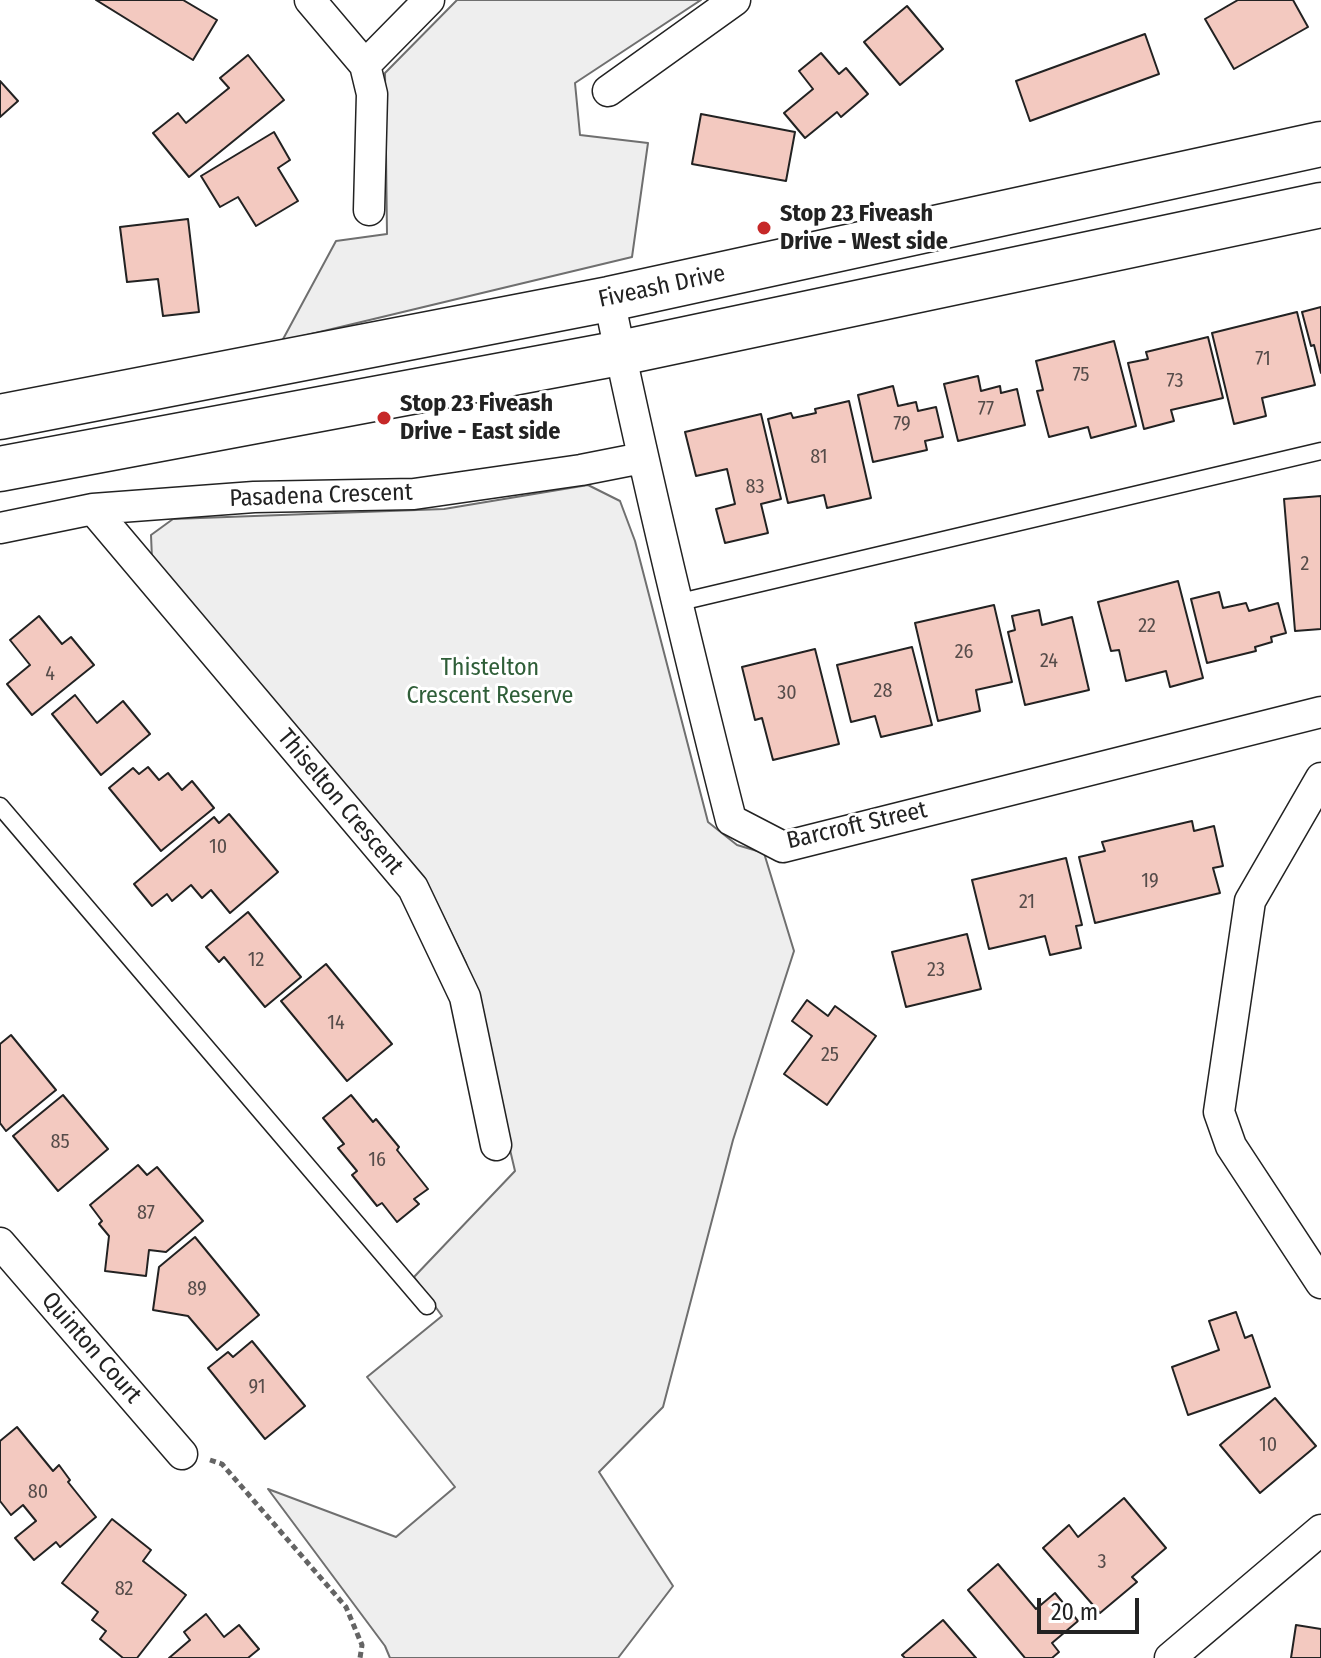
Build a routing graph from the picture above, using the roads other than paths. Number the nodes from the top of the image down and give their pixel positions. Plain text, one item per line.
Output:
1 (310, 0) edge
2 (429, 0) edge
3 (735, 0) edge
4 (365, 65) junction
5 (608, 91) dead end
6 (1321, 144) edge
7 (1321, 205) edge
8 (369, 210) dead end
9 (609, 299) junction
10 (620, 353) junction
11 (0, 417) edge
12 (1321, 451) edge
13 (642, 458) junction
14 (0, 469) edge
15 (93, 509) junction
16 (0, 528) edge
17 (676, 603) junction
18 (1321, 712) edge
19 (1321, 778) edge
20 (0, 806) edge
21 (496, 1145) dead end
22 (0, 1243) edge
23 (1321, 1283) edge
24 (427, 1306) dead end
25 (182, 1454) road end
26 (1321, 1530) edge
27 (1170, 1658) edge

1 - 4 street
2 - 4 street
3 - 5 street
4 - 8 street
6 - 9 main road, Fiveash Drive
7 - 10 main road
9 - 10 street, Barcroft Street
9 - 11 main road, Fiveash Drive
10 - 13 street, Barcroft Street
10 - 14 main road
12 - 17 lane
13 - 15 street, Pasadena Crescent
13 - 17 street, Barcroft Street
15 - 16 street, Pasadena Crescent
15 - 21 street, Thiselton Crescent
17 - 18 street, Barcroft Street
19 - 23 street
20 - 24 lane
22 - 25 street, Quinton Court
26 - 27 street

